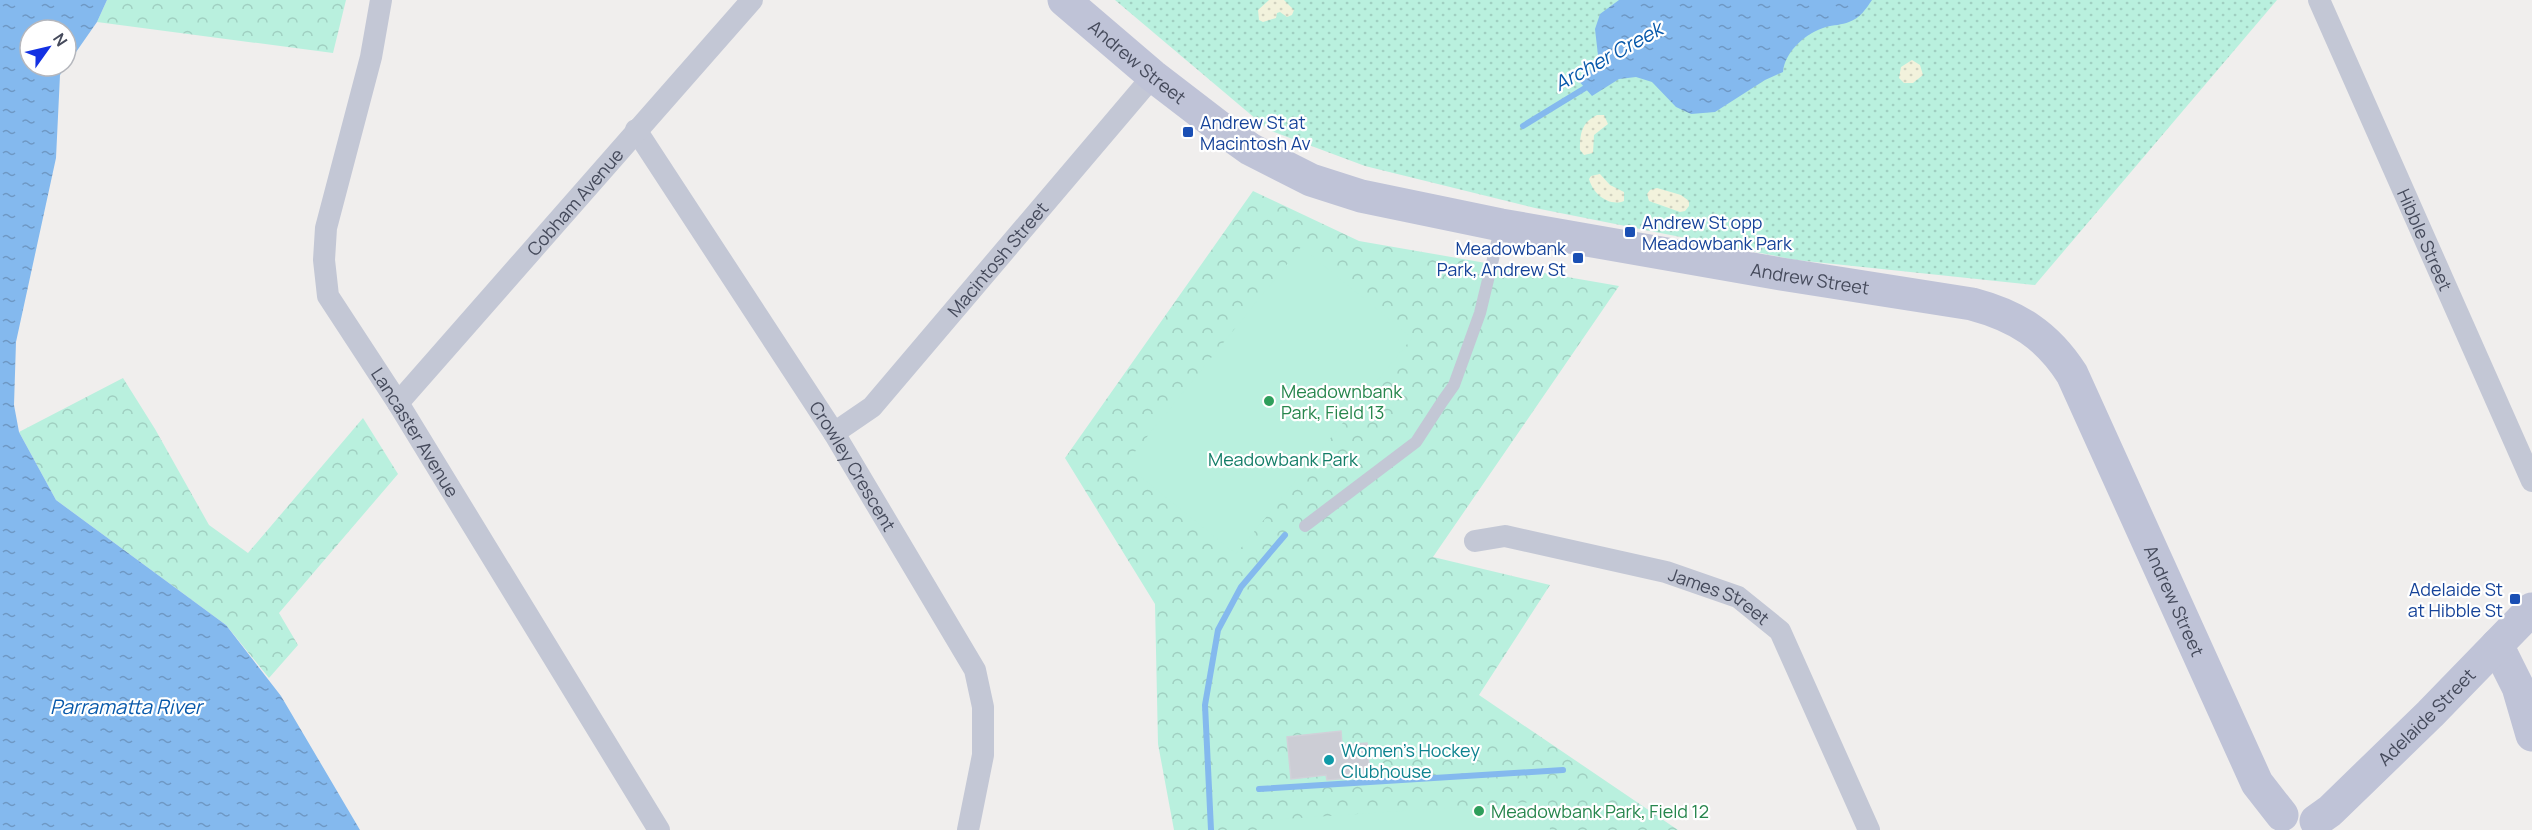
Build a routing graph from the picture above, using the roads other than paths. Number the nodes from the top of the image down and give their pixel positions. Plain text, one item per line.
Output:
1 (381, 0) edge
2 (752, 0) edge
3 (1064, 0) edge
4 (2319, 0) edge
5 (1153, 76) junction
6 (636, 130) junction
7 (1501, 225) junction
8 (398, 403) junction
9 (834, 433) junction
10 (2532, 481) edge
11 (1305, 526) dead end
12 (1474, 542) dead end
13 (2532, 609) edge
14 (2498, 645) junction
15 (2532, 735) edge
16 (2279, 823) edge
17 (2317, 825) edge
18 (659, 830) edge
19 (968, 830) edge
20 (1869, 830) edge

1 - 8 street, Lancaster Avenue
2 - 6 street, Cobham Avenue
3 - 5 main road, Andrew Street
4 - 10 street, Hibble Street
5 - 7 main road, Andrew Street
5 - 9 street, Macintosh Street
6 - 8 street, Cobham Avenue
6 - 9 street, Crowley Crescent
7 - 11 lane
7 - 16 main road, Andrew Street
8 - 18 street, Lancaster Avenue
9 - 19 street, Crowley Crescent
12 - 20 street, James Street
13 - 14 main road, Adelaide Street
14 - 15 main road
14 - 17 main road, Adelaide Street
16 - 17 main road

